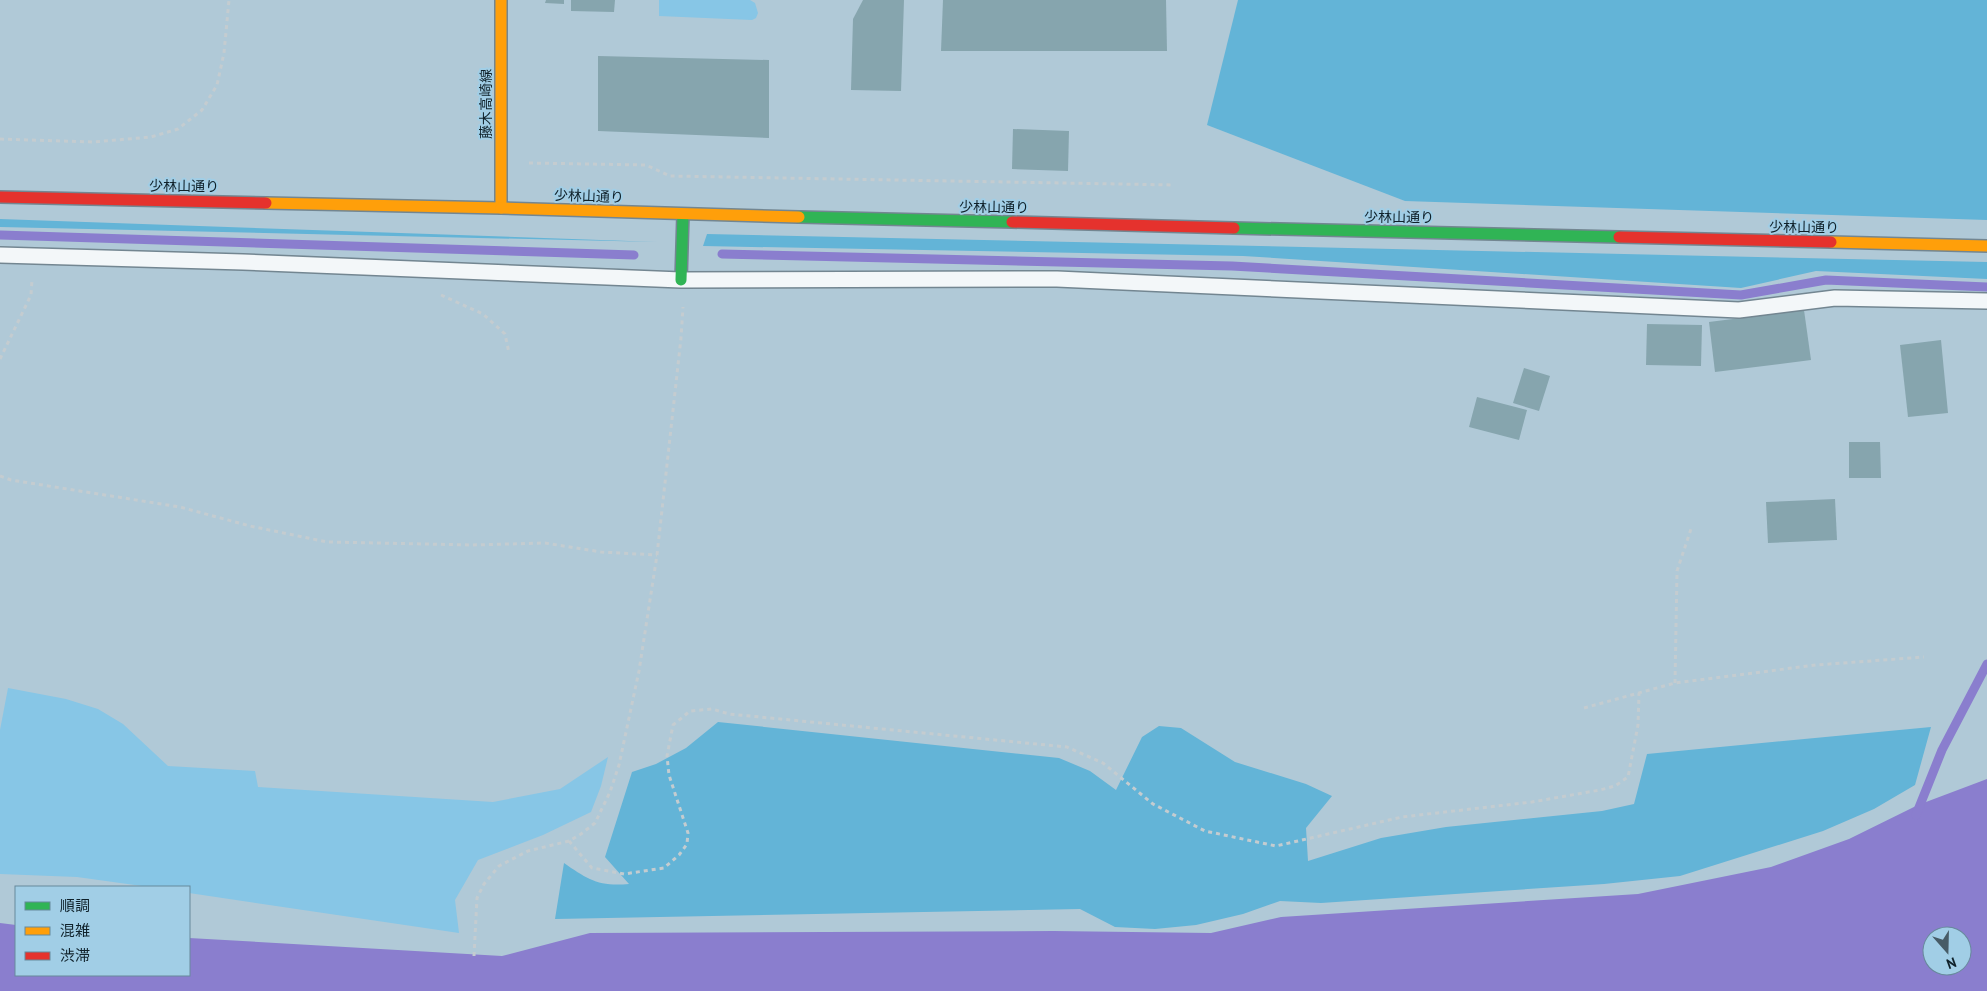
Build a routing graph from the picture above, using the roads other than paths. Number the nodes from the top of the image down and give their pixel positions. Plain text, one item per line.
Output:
1 (501, 0) edge
2 (0, 197) edge
3 (501, 208) junction
4 (683, 214) junction
5 (1987, 246) edge
6 (0, 255) edge
7 (681, 280) junction
8 (1987, 301) edge

1 - 3 street, 藤木高崎線
2 - 3 street, 少林山通り
3 - 4 street, 少林山通り
4 - 5 street, 少林山通り
4 - 7 street
6 - 7 lane
7 - 8 lane

